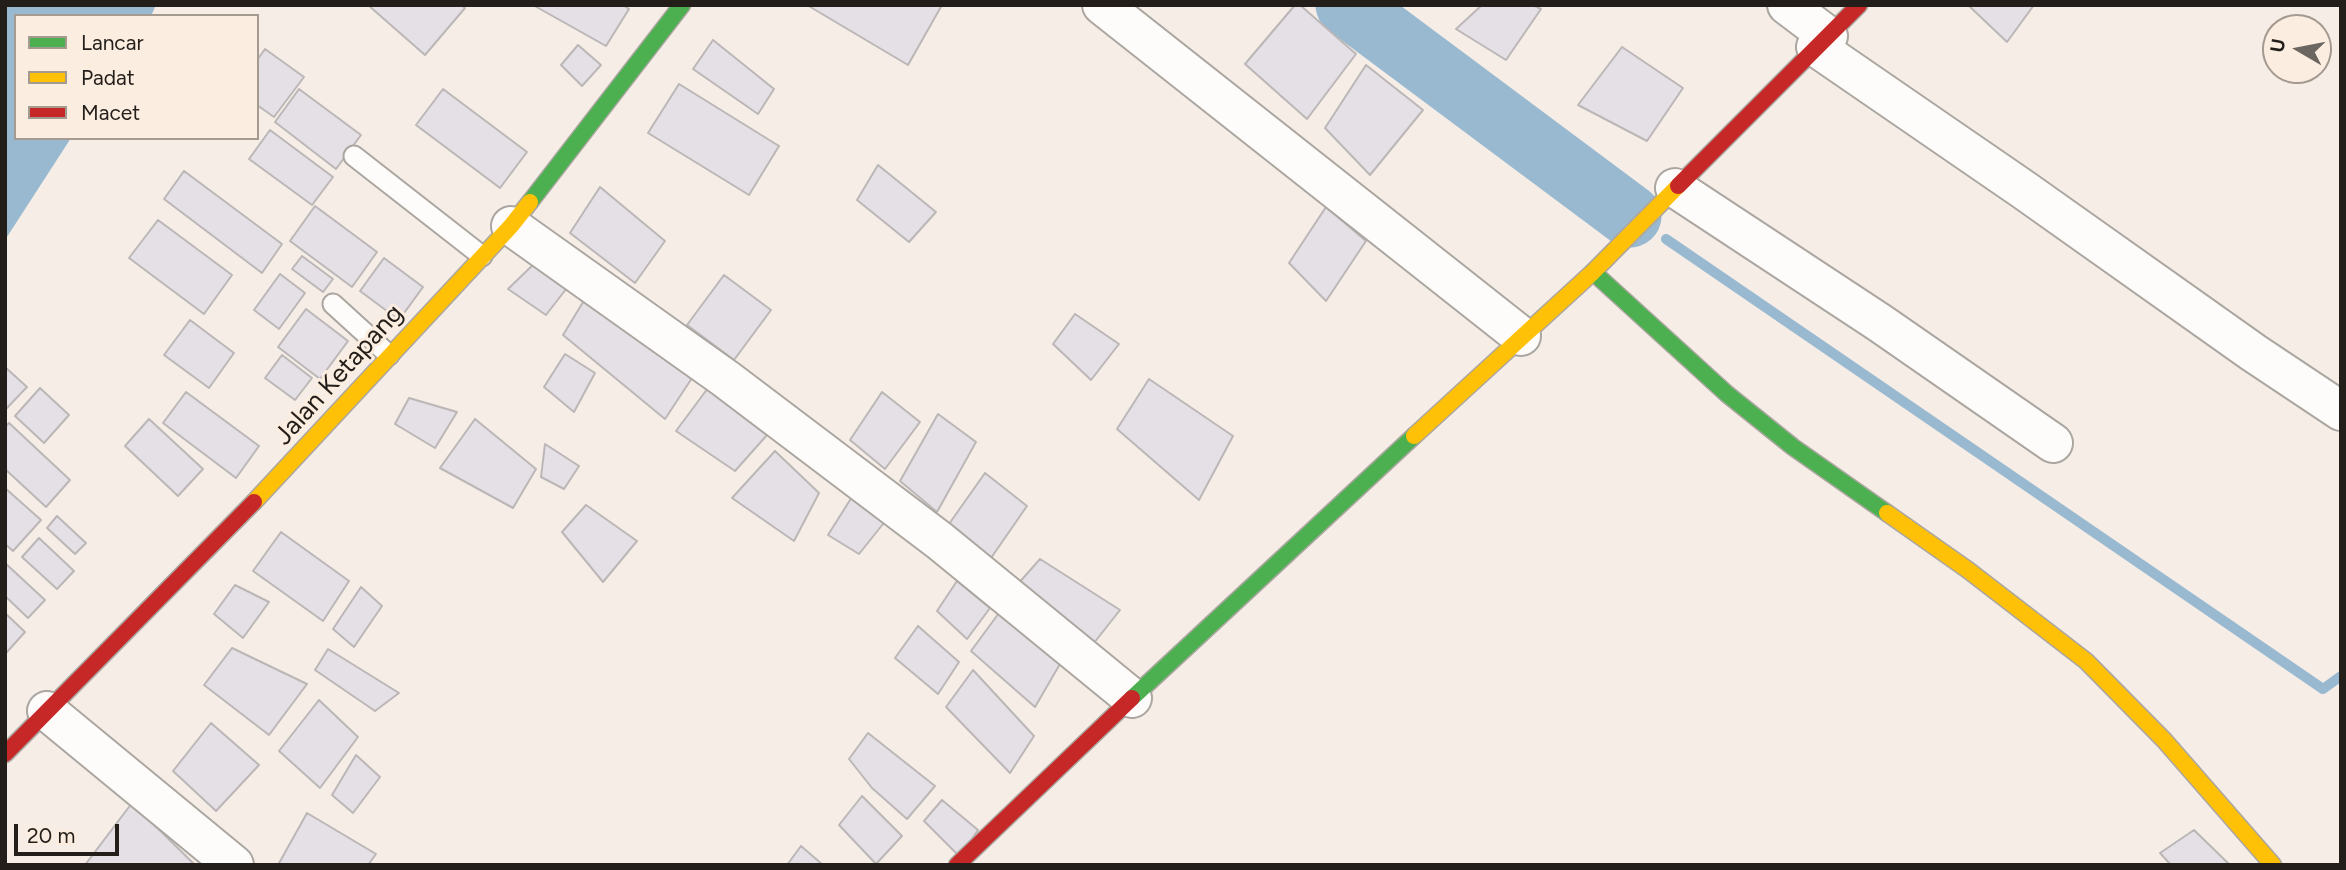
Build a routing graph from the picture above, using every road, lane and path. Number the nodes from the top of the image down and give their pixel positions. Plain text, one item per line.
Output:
1 (682, 5) edge
2 (1102, 5) edge
3 (1787, 5) edge
4 (1859, 5) edge
5 (1822, 42) junction
6 (354, 156) dead end
7 (1665, 199) junction
8 (511, 226) junction
9 (482, 256) junction
10 (1593, 272) junction
11 (333, 304) dead end
12 (1521, 336) junction
13 (389, 355) junction
14 (2341, 411) edge
15 (2053, 443) dead end
16 (1132, 698) junction
17 (47, 711) junction
18 (5, 754) edge
19 (234, 865) edge
20 (957, 865) edge
21 (2273, 865) edge

1 - 8 street, Jalan Ketapang
2 - 12 street
3 - 5 street
4 - 5 street
5 - 7 street
5 - 14 street
6 - 9 lane
7 - 10 street
7 - 15 street
8 - 9 street, Jalan Ketapang
8 - 16 street
9 - 13 street, Jalan Ketapang
10 - 12 street
10 - 21 street
11 - 13 lane
12 - 16 street
13 - 17 street, Jalan Ketapang
16 - 20 street
17 - 18 street, Jalan Ketapang
17 - 19 street

